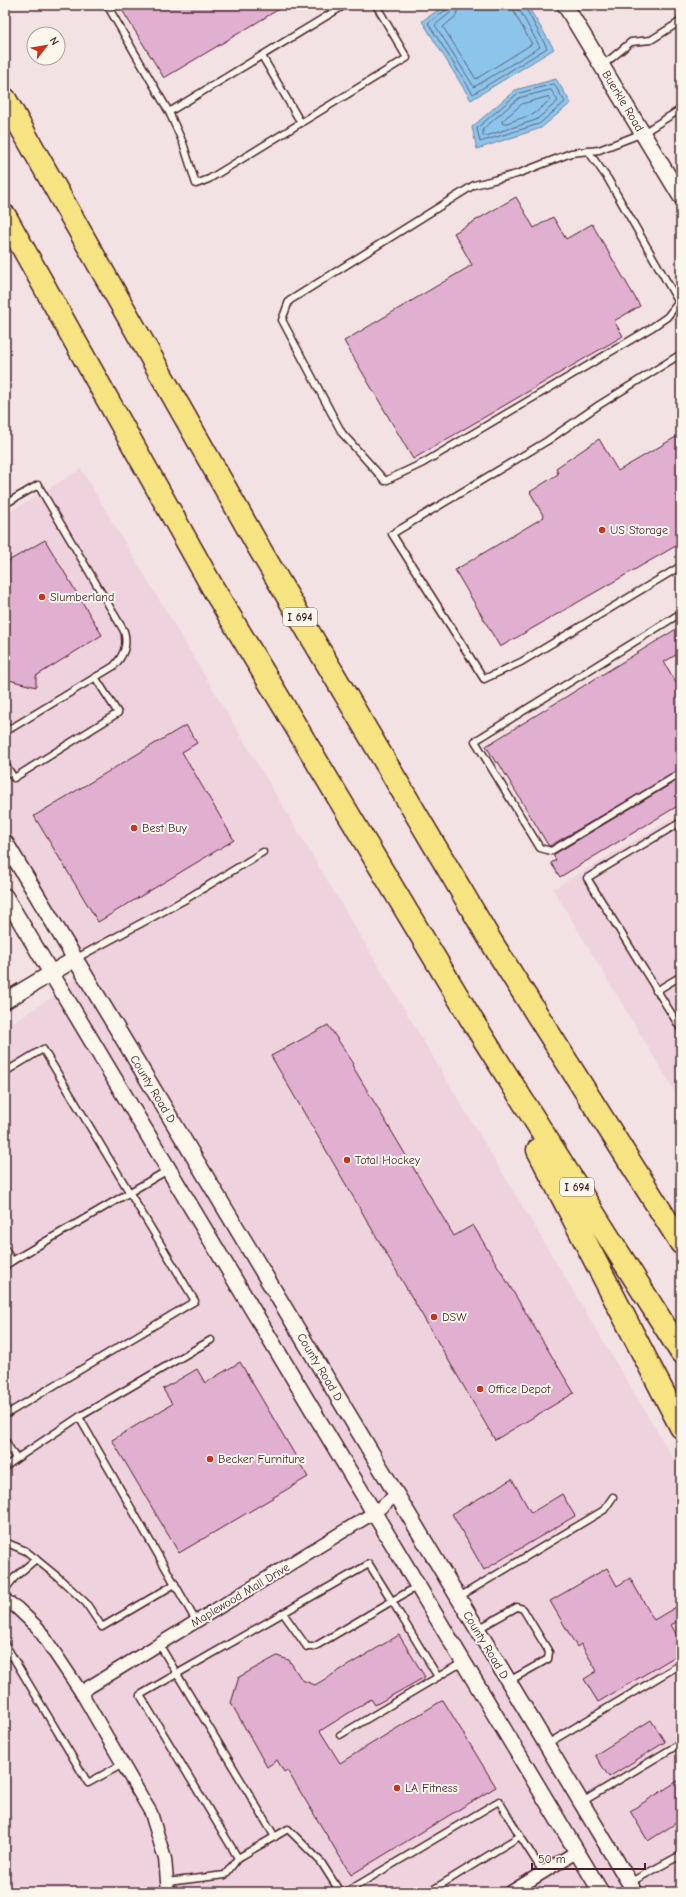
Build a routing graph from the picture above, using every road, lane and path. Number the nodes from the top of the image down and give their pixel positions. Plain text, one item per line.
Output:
1 (107, 5) edge
2 (345, 5) edge
3 (376, 5) edge
4 (565, 5) edge
5 (681, 22) edge
6 (262, 56) junction
7 (602, 66) junction
8 (5, 99) edge
9 (681, 109) edge
10 (169, 112) junction
11 (302, 123) junction
12 (643, 133) junction
13 (588, 151) junction
14 (681, 197) edge
15 (5, 216) edge
16 (679, 300) edge
17 (681, 354) edge
18 (5, 504) edge
19 (681, 566) edge
20 (681, 614) edge
21 (96, 677) junction
22 (5, 732) edge
23 (5, 764) edge
24 (681, 773) edge
25 (681, 822) edge
26 (5, 842) edge
27 (263, 852) dead end
28 (5, 896) edge
29 (75, 959) junction
30 (50, 973) junction
31 (681, 976) edge
32 (656, 991) junction
33 (5, 1001) edge
34 (473, 1022) junction
35 (681, 1029) edge
36 (5, 1072) edge
37 (608, 1127) junction
38 (168, 1169) junction
39 (130, 1192) junction
40 (681, 1224) edge
41 (681, 1243) edge
42 (5, 1250) edge
43 (12, 1261) junction
44 (5, 1266) edge
45 (211, 1340) dead end
46 (681, 1352) edge
47 (5, 1415) edge
48 (80, 1417) junction
49 (681, 1427) edge
50 (5, 1440) edge
51 (16, 1460) junction
52 (5, 1467) edge
53 (396, 1495) junction
54 (613, 1497) dead end
55 (375, 1512) junction
56 (5, 1542) edge
57 (36, 1559) junction
58 (175, 1584) junction
59 (418, 1586) junction
60 (5, 1589) edge
61 (458, 1598) junction
62 (5, 1600) edge
63 (392, 1601) junction
64 (282, 1614) junction
65 (196, 1621) junction
66 (477, 1630) junction
67 (5, 1644) edge
68 (159, 1644) junction
69 (463, 1662) junction
70 (681, 1664) edge
71 (177, 1674) junction
72 (438, 1677) junction
73 (508, 1682) junction
74 (81, 1692) junction
75 (340, 1735) dead end
76 (681, 1743) edge
77 (546, 1745) junction
78 (123, 1764) junction
79 (581, 1803) junction
80 (275, 1836) junction
81 (520, 1836) junction
82 (576, 1852) junction
83 (681, 1855) edge
84 (238, 1858) junction
85 (543, 1872) junction
86 (168, 1887) edge
87 (632, 1888) edge
88 (340, 1892) edge
89 (346, 1892) edge
90 (429, 1892) edge
91 (511, 1892) edge
92 (601, 1892) edge

1 - 10 lane
2 - 6 lane
3 - 11 lane
4 - 7 street, Buerkle Road
5 - 7 lane
6 - 10 lane
6 - 11 lane
7 - 12 street, Buerkle Road
8 - 37 highway, I 694
9 - 12 lane
10 - 11 lane
12 - 13 lane
12 - 14 street, Buerkle Road
13 - 16 lane
13 - 16 lane
15 - 34 highway, I 694
17 - 19 lane
18 - 21 lane
20 - 24 lane
21 - 22 lane
21 - 23 lane
25 - 32 lane
26 - 29 street, County Road D
27 - 29 lane
28 - 30 street
29 - 30 street
29 - 53 street, County Road D
30 - 33 street
30 - 38 street
31 - 32 lane
32 - 35 lane
34 - 46 highway, I 694
34 - 49 highway
36 - 39 lane
37 - 40 highway
37 - 41 highway, I 694
38 - 39 lane
38 - 55 street
39 - 43 lane
39 - 47 lane
42 - 43 lane
43 - 44 lane
45 - 48 lane
48 - 51 lane
48 - 58 lane
50 - 51 lane
51 - 52 lane
53 - 55 street, Maplewood Mall Drive
53 - 61 street, County Road D
54 - 61 lane
55 - 59 street
55 - 65 street, Maplewood Mall Drive
56 - 57 lane
57 - 58 lane
57 - 60 lane
58 - 65 lane
59 - 63 lane
59 - 69 street
61 - 66 street, County Road D
62 - 74 street
63 - 64 lane
63 - 64 lane
63 - 72 lane
64 - 71 lane
65 - 68 street, Maplewood Mall Drive
66 - 73 street, County Road D
66 - 73 lane
67 - 78 lane
68 - 71 lane
68 - 74 street, Maplewood Mall Drive
69 - 72 lane
69 - 82 street
70 - 77 lane
71 - 80 lane
71 - 84 lane
72 - 75 lane
73 - 77 street, County Road D
74 - 78 street
76 - 79 lane
77 - 79 street, County Road D
78 - 86 street
79 - 87 street, County Road D
80 - 84 lane
80 - 88 lane
81 - 85 lane
81 - 89 lane
81 - 90 lane
82 - 85 street
82 - 92 street
83 - 87 lane
84 - 86 lane
85 - 91 street

